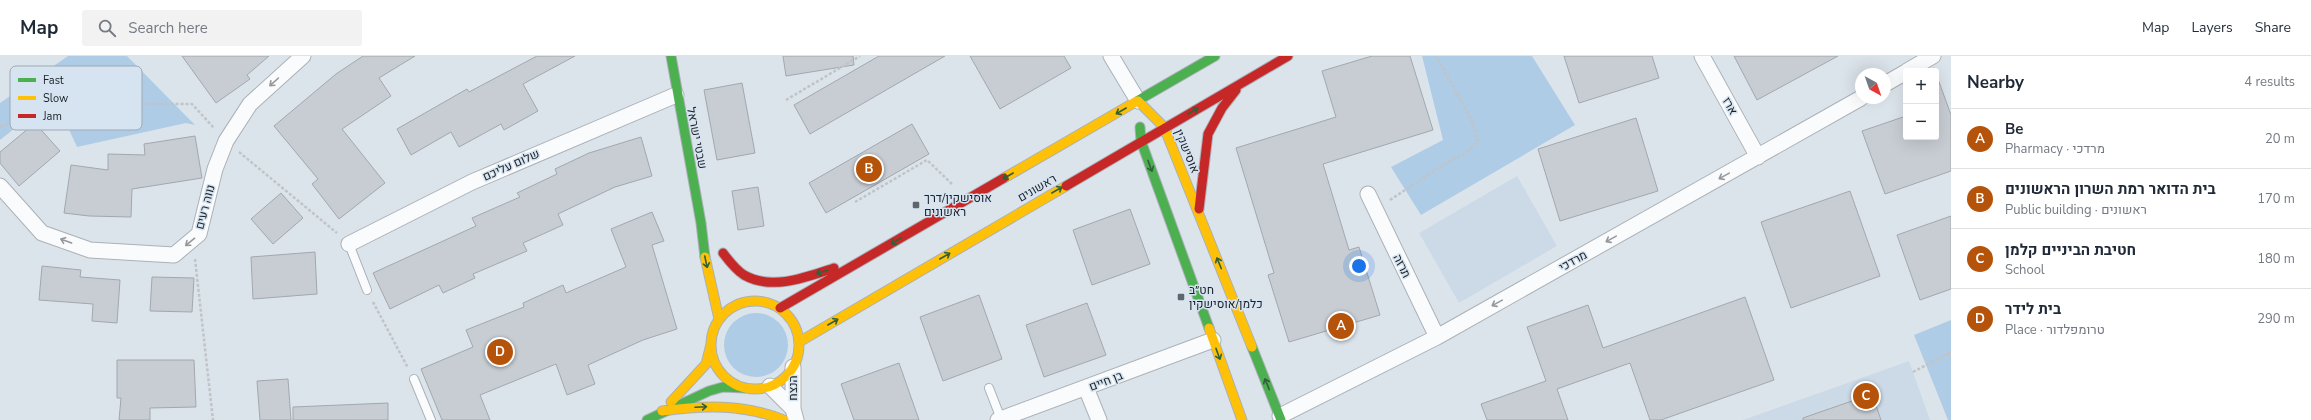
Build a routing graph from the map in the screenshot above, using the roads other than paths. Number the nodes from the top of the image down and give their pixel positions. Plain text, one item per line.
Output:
1 (303, 56) edge
2 (671, 56) edge
3 (1111, 56) edge
4 (1215, 56) edge
5 (1288, 56) edge
6 (1702, 56) edge
7 (1933, 56) edge
8 (1912, 68) edge
9 (1903, 73) edge
10 (1891, 80) edge
11 (1242, 82) junction
12 (676, 95) junction
13 (1138, 101) junction
14 (1855, 101) edge
15 (1164, 127) junction
16 (1141, 141) junction
17 (1758, 157) junction
18 (0, 186) edge
19 (1368, 194) dead end
20 (1198, 212) junction
21 (701, 223) junction
22 (349, 244) joint
23 (718, 247) junction
24 (872, 255) junction
25 (742, 284) dead end
26 (367, 290) road end
27 (750, 292) dead end
28 (759, 301) junction
29 (780, 308) junction
30 (719, 319) junction
31 (1437, 337) junction
32 (1213, 340) junction
33 (799, 342) junction
34 (711, 344) junction
35 (793, 368) junction
36 (414, 379) road end
37 (770, 386) junction
38 (744, 388) junction
39 (989, 388) dead end
40 (1086, 388) junction
41 (662, 411) junction
42 (791, 416) edge
43 (1280, 418) edge
44 (999, 419) edge
45 (431, 420) edge
46 (646, 420) edge
47 (1099, 420) edge
48 (1242, 420) edge

1 -> 18 street, נווה רעים
2 - 12 street, שבטי ישראל
3 - 13 street
4 - 13 street, ראשונים
5 - 11 street, ראשונים
6 - 17 street, ארז
7 - 8 street
9 - 10 street
15 -> 11 street, ראשונים
11 - 20 street
12 - 21 street, שבטי ישראל
12 - 22 street, שלום עליכם
13 - 15 street, אוסישקין
13 - 16 street
13 -> 24 street, ראשונים
14 - 17 street, מרדכי
15 - 16 street, ראשונים
15 - 20 street, אוסישקין
16 -> 32 street
33 -> 16 street, ראשונים
17 -> 31 street, מרדכי
19 - 31 street, תרזה
43 -> 20 street, אוסישקין
21 - 23 street, שבטי ישראל
21 -> 30 street, שבטי ישראל
22 - 26 lane
24 -> 23 street
23 - 25 street, שבטי ישראל
24 - 29 street, ראשונים
27 - 28 street
28 - 29 street
28 - 30 street
29 - 33 street
30 - 34 street
31 - 43 street, מרדכי
32 - 40 street, בן חיים
32 -> 48 street
33 - 35 street
34 - 38 street
34 - 41 street
35 - 37 street
35 - 42 street, הנצח
36 - 45 lane
37 - 38 street
37 - 42 street, הנצח
38 - 41 street
39 - 44 lane
40 - 44 street, בן חיים
40 - 47 street
41 -> 42 street
41 - 46 street

